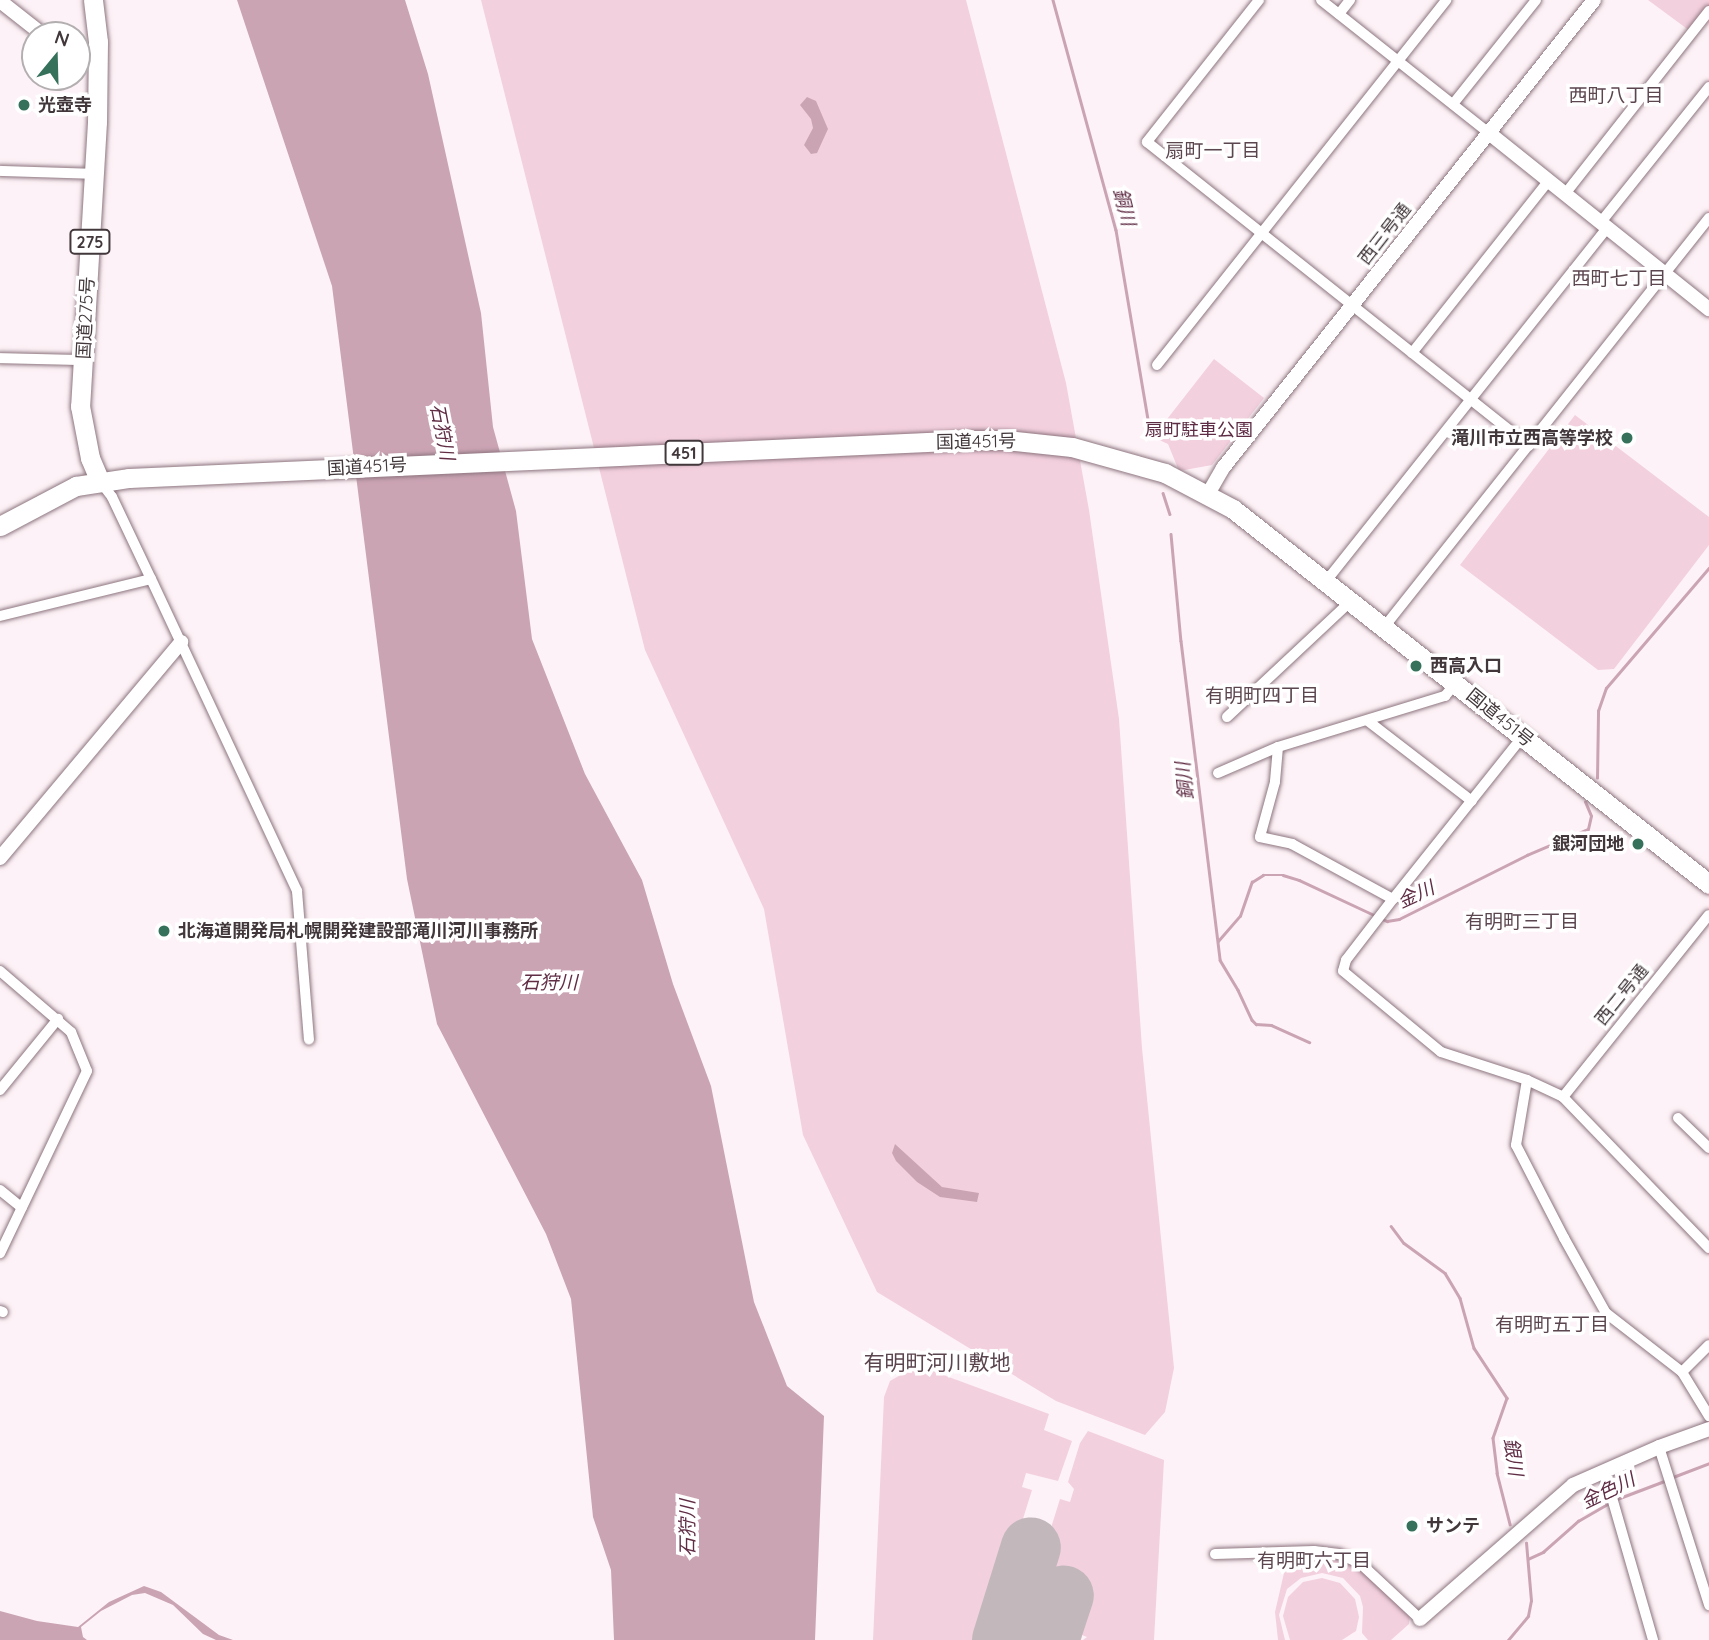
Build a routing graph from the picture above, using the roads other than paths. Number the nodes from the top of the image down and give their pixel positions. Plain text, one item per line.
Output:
1 (93, 0) edge
2 (1259, 0) edge
3 (1321, 0) edge
4 (1350, 0) edge
5 (1446, 0) edge
6 (1536, 0) edge
7 (1594, 0) edge
8 (0, 1) edge
9 (1709, 11) edge
10 (1339, 14) junction
11 (25, 21) edge
12 (91, 54) edge
13 (98, 55) junction
14 (1399, 61) junction
15 (1709, 87) edge
16 (1453, 104) junction
17 (1489, 133) junction
18 (0, 171) edge
19 (93, 174) junction
20 (1549, 180) junction
21 (1565, 194) junction
22 (1709, 218) edge
23 (1604, 224) junction
24 (1261, 235) junction
25 (1665, 273) junction
26 (1353, 306) junction
27 (1709, 309) edge
28 (1412, 353) junction
29 (0, 358) edge
30 (84, 360) junction
31 (1157, 365) dead end
32 (1471, 400) junction
33 (1530, 446) junction
34 (100, 481) junction
35 (1208, 494) junction
36 (0, 526) edge
37 (151, 579) junction
38 (1327, 580) junction
39 (1352, 600) junction
40 (0, 616) edge
41 (1385, 626) junction
42 (181, 642) junction
43 (1456, 683) junction
44 (1227, 717) dead end
45 (1368, 720) junction
46 (1523, 736) junction
47 (1278, 747) junction
48 (1218, 773) dead end
49 (1472, 802) junction
50 (0, 858) edge
51 (1709, 884) edge
52 (1393, 899) junction
53 (1709, 915) edge
54 (1, 973) edge
55 (58, 1019) junction
56 (309, 1040) dead end
57 (1527, 1080) junction
58 (0, 1090) edge
59 (1563, 1097) junction
60 (1678, 1118) dead end
61 (1709, 1148) edge
62 (0, 1190) edge
63 (22, 1208) junction
64 (1709, 1248) edge
65 (0, 1254) edge
66 (1709, 1345) edge
67 (1682, 1372) junction
68 (1709, 1416) edge
69 (1709, 1429) edge
70 (1659, 1447) junction
71 (1604, 1470) junction
72 (1215, 1553) dead end
73 (1709, 1605) edge
74 (1420, 1619) joint
75 (1653, 1640) edge

1 - 13 highway, 国道275号 / 275
2 - 24 street
3 - 10 street
4 - 10 street
5 - 14 street
6 - 16 street
7 - 17 street, 西三号通
8 - 11 street
9 - 21 street
10 - 14 street
12 - 13 street
13 - 19 highway, 国道275号 / 275
14 - 16 street
14 - 24 street
15 - 23 street
16 - 17 street
17 - 20 street
17 - 26 street, 西三号通
18 - 19 street
19 - 30 highway, 国道275号 / 275
20 - 21 street
20 - 28 street
21 - 23 street
22 - 25 street
23 - 25 street
23 - 32 street
24 - 26 street
24 - 31 street
25 - 27 street
25 - 33 street
26 - 28 street
26 - 35 street, 西三号通
28 - 32 street
29 - 30 street
30 - 34 highway, 国道275号 / 275
32 - 33 street
32 - 38 street
33 - 41 street
34 - 35 highway, 国道451号 / 451
34 - 36 highway
34 - 37 street
35 - 38 highway, 国道451号 / 451
37 - 40 street
37 - 42 street
38 - 39 highway, 国道451号 / 451
39 - 41 highway, 国道451号 / 451
39 - 44 street
41 - 43 highway, 国道451号 / 451
42 - 50 street
42 - 56 street
43 - 45 street
43 - 46 highway, 国道451号 / 451
45 - 47 street
45 - 49 street
46 - 49 street
46 - 51 highway, 国道451号 / 451
47 - 48 street
47 - 52 street
49 - 52 street
52 - 57 street
53 - 59 street, 西二号通
54 - 55 street
55 - 58 street
55 - 63 street
57 - 59 street
57 - 67 street
59 - 64 street
60 - 61 street
62 - 63 street
63 - 65 street
66 - 67 street
67 - 68 street
69 - 70 street
70 - 71 street
70 - 73 street
71 - 74 street
71 - 75 street
72 - 74 street

